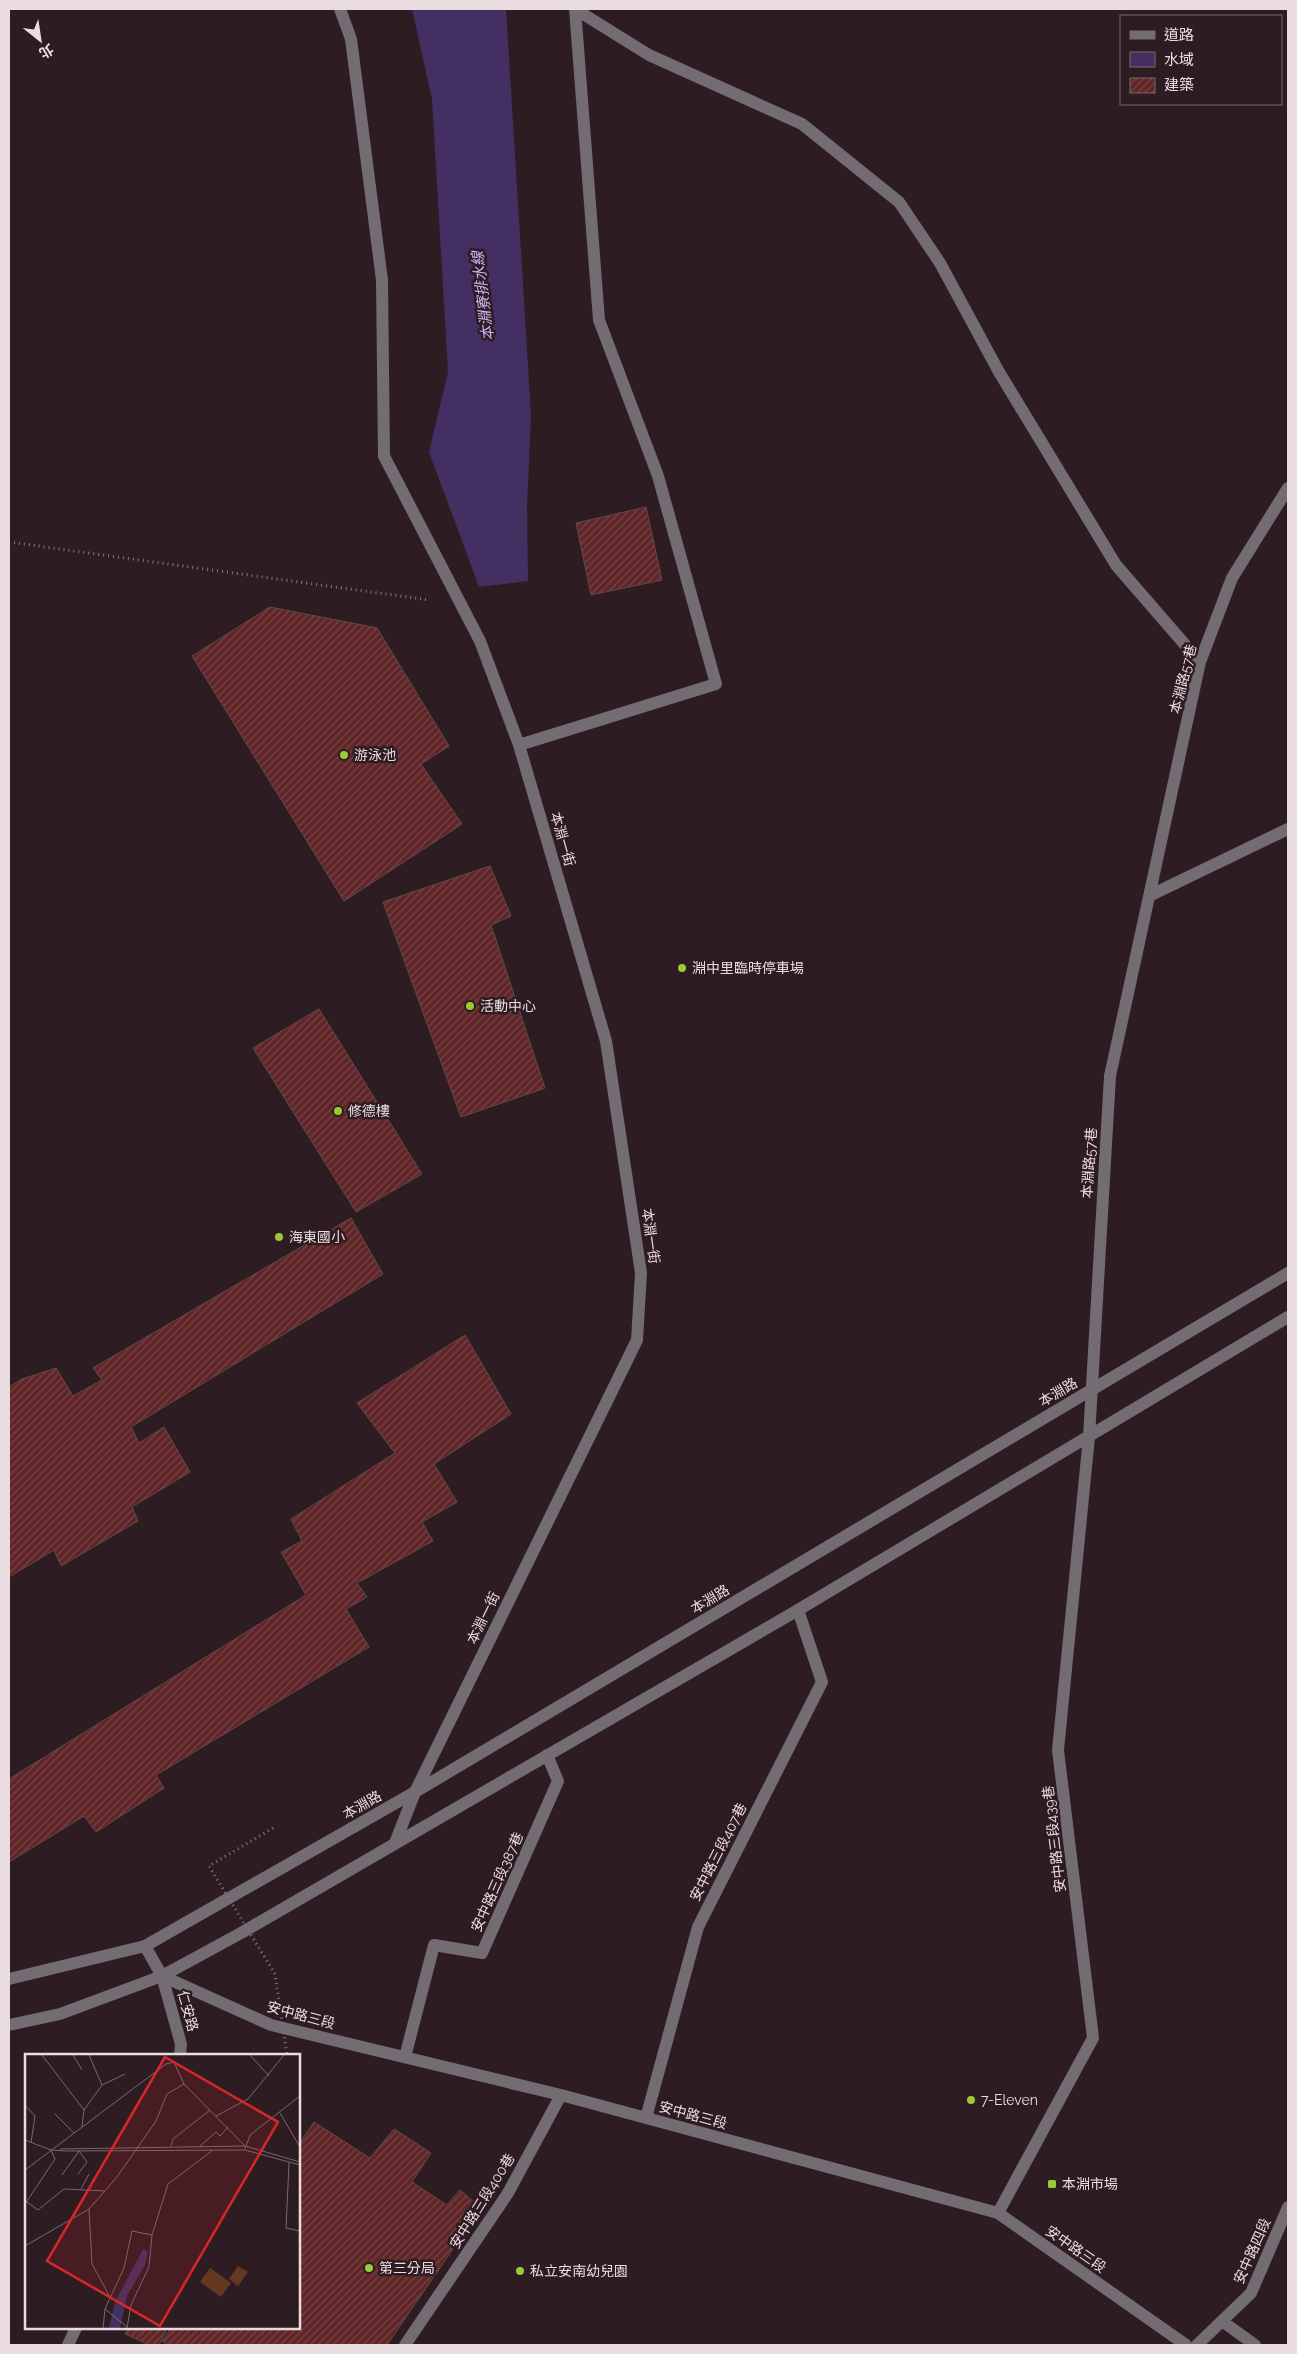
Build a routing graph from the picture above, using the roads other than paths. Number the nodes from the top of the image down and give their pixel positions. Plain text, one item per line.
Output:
1 (340, 9) edge
2 (575, 9) edge
3 (1288, 488) edge
4 (1200, 662) junction
5 (519, 745) junction
6 (1288, 829) edge
7 (1151, 895) junction
8 (1288, 1273) edge
9 (1288, 1317) edge
10 (1090, 1390) junction
11 (1089, 1437) junction
12 (798, 1610) junction
13 (547, 1756) junction
14 (415, 1792) junction
15 (395, 1843) junction
16 (145, 1946) junction
17 (162, 1976) junction
18 (9, 1979) edge
19 (9, 2025) edge
20 (180, 2054) edge
21 (405, 2057) junction
22 (561, 2095) junction
23 (646, 2118) junction
24 (1288, 2207) edge
25 (998, 2213) junction
26 (1222, 2321) junction
27 (76, 2329) edge
28 (68, 2345) edge
29 (405, 2345) edge
30 (1186, 2345) edge
31 (1196, 2345) edge
32 (1255, 2345) edge

1 - 5 street, 本淵一街
2 - 4 street
2 - 5 street
3 - 4 street, 本淵路57巷
4 - 7 street, 本淵路57巷
5 - 14 street, 本淵一街
6 - 7 street
7 - 10 street, 本淵路57巷
8 - 10 street, 本淵路
9 - 11 street
10 - 11 street, 本淵路57巷
10 - 14 street, 本淵路
11 - 12 street
11 - 25 street, 安中路三段439巷
12 - 13 street
12 - 23 street, 安中路三段407巷
13 - 15 street
13 - 21 street, 安中路三段387巷
14 - 15 street, 本淵一街
14 - 16 street, 本淵路
15 - 17 street
16 - 17 street
16 - 18 street
17 - 19 street
17 - 20 street, 仁安路
17 - 21 street, 安中路三段
21 - 22 street, 安中路三段
22 - 23 street, 安中路三段
22 - 29 street, 安中路三段400巷
23 - 25 street, 安中路三段
24 - 26 street, 安中路四段
25 - 30 street, 安中路三段
26 - 31 street, 安中路四段
26 - 32 street
27 - 28 street

